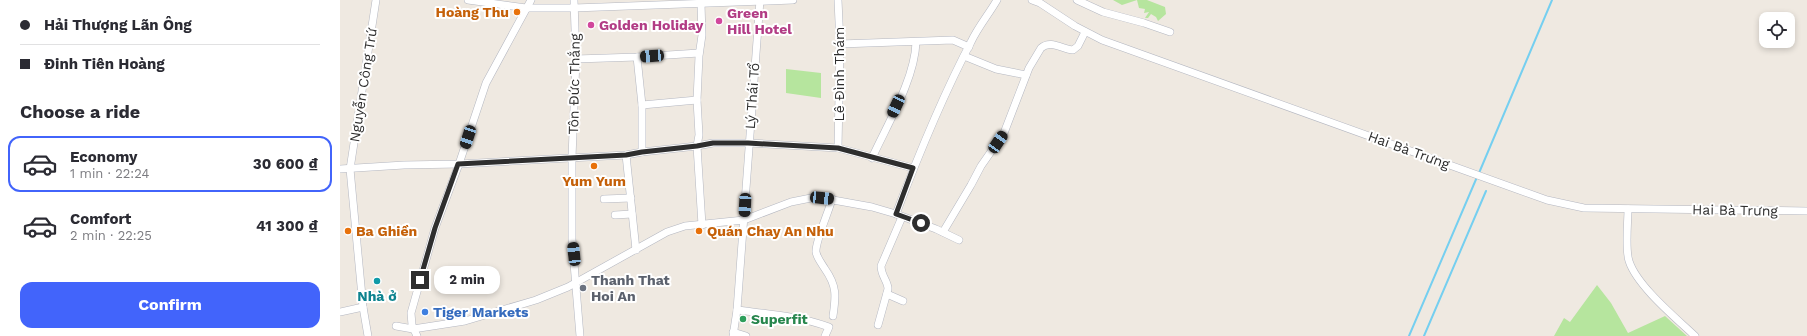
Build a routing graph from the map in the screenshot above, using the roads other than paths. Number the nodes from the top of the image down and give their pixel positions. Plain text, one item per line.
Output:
1 (376, 0) edge
2 (468, 0) edge
3 (531, 0) edge
4 (574, 0) edge
5 (760, 0) edge
6 (793, 0) edge
7 (838, 0) edge
8 (997, 0) edge
9 (1032, 0) edge
10 (1077, 0) edge
11 (702, 4) junction
12 (526, 8) junction
13 (574, 8) junction
14 (1085, 32) junction
15 (1170, 32) dead end
16 (916, 42) junction
17 (840, 44) junction
18 (968, 47) junction
19 (699, 53) junction
20 (964, 56) junction
21 (637, 58) junction
22 (576, 59) junction
23 (1026, 75) junction
24 (697, 100) junction
25 (642, 105) junction
26 (699, 135) junction
27 (713, 143) junction
28 (748, 143) junction
29 (697, 146) junction
30 (838, 148) junction
31 (642, 152) junction
32 (626, 155) junction
33 (572, 157) junction
34 (872, 158) junction
35 (458, 164) junction
36 (913, 168) junction
37 (350, 169) junction
38 (340, 170) edge
39 (630, 198) junction
40 (604, 199) dead end
41 (832, 199) junction
42 (1628, 208) junction
43 (1807, 210) edge
44 (632, 214) junction
45 (614, 215) dead end
46 (899, 216) junction
47 (744, 220) junction
48 (702, 225) junction
49 (943, 232) junction
50 (959, 240) dead end
51 (636, 250) junction
52 (576, 282) junction
53 (887, 294) junction
54 (903, 301) dead end
55 (363, 307) junction
56 (737, 310) junction
57 (340, 312) edge
58 (833, 316) dead end
59 (878, 325) dead end
60 (396, 326) dead end
61 (413, 329) junction
62 (733, 334) edge
63 (368, 336) edge
64 (416, 336) edge
65 (580, 336) edge
66 (746, 336) edge
67 (825, 336) edge
68 (1695, 336) edge

1 - 37 street, Nguyễn Công Trứ
2 - 12 street
3 - 12 street
4 - 13 street, Tôn Đức Thắng
5 - 6 street
5 - 11 street
5 - 28 street, Lý Thái Tổ
7 - 17 street, Lê Đình Thám
8 - 18 street
9 - 14 street, Hai Bà Trưng
10 - 15 street
11 - 13 street
11 - 19 street
12 - 13 street
12 - 35 street
13 - 22 street, Tôn Đức Thắng
14 - 23 street
14 - 42 street, Hai Bà Trưng
16 - 17 street
16 - 18 street
16 - 34 street
17 - 30 street, Lê Đình Thám
18 - 20 street
19 - 21 street
19 - 24 street
20 - 23 street
20 - 36 street
21 - 22 street
21 - 25 street
22 - 33 street, Tôn Đức Thắng
23 - 49 street
24 - 25 street
24 - 26 street
25 - 31 street
26 - 27 street
26 - 29 street
27 - 28 street
27 - 29 street
28 - 30 street
28 - 47 street, Lý Thái Tổ
29 - 31 street
29 - 48 street
30 - 34 street
31 - 32 street
32 - 33 street
32 - 39 street
33 - 35 street
33 - 52 street, Tôn Đức Thắng
34 - 36 street
35 - 37 street
35 - 61 street
36 - 46 street
37 - 38 street
37 - 55 street, Nguyễn Công Trứ
39 - 40 street
39 - 44 street
41 - 46 street
41 - 47 street
41 - 58 street
42 - 43 street, Hai Bà Trưng
42 - 68 street
44 - 45 street
44 - 51 street
46 - 49 street
46 - 53 street
47 - 48 street
47 - 56 street, Lý Thái Tổ
48 - 51 street
49 - 50 street
51 - 52 street
52 - 61 street
52 - 65 street, Tôn Đức Thắng
53 - 54 street
53 - 59 street
55 - 57 street
55 - 63 street, Nguyễn Công Trứ
56 - 62 street, Lý Thái Tổ
56 - 67 street
60 - 61 street
61 - 64 street
62 - 66 street

